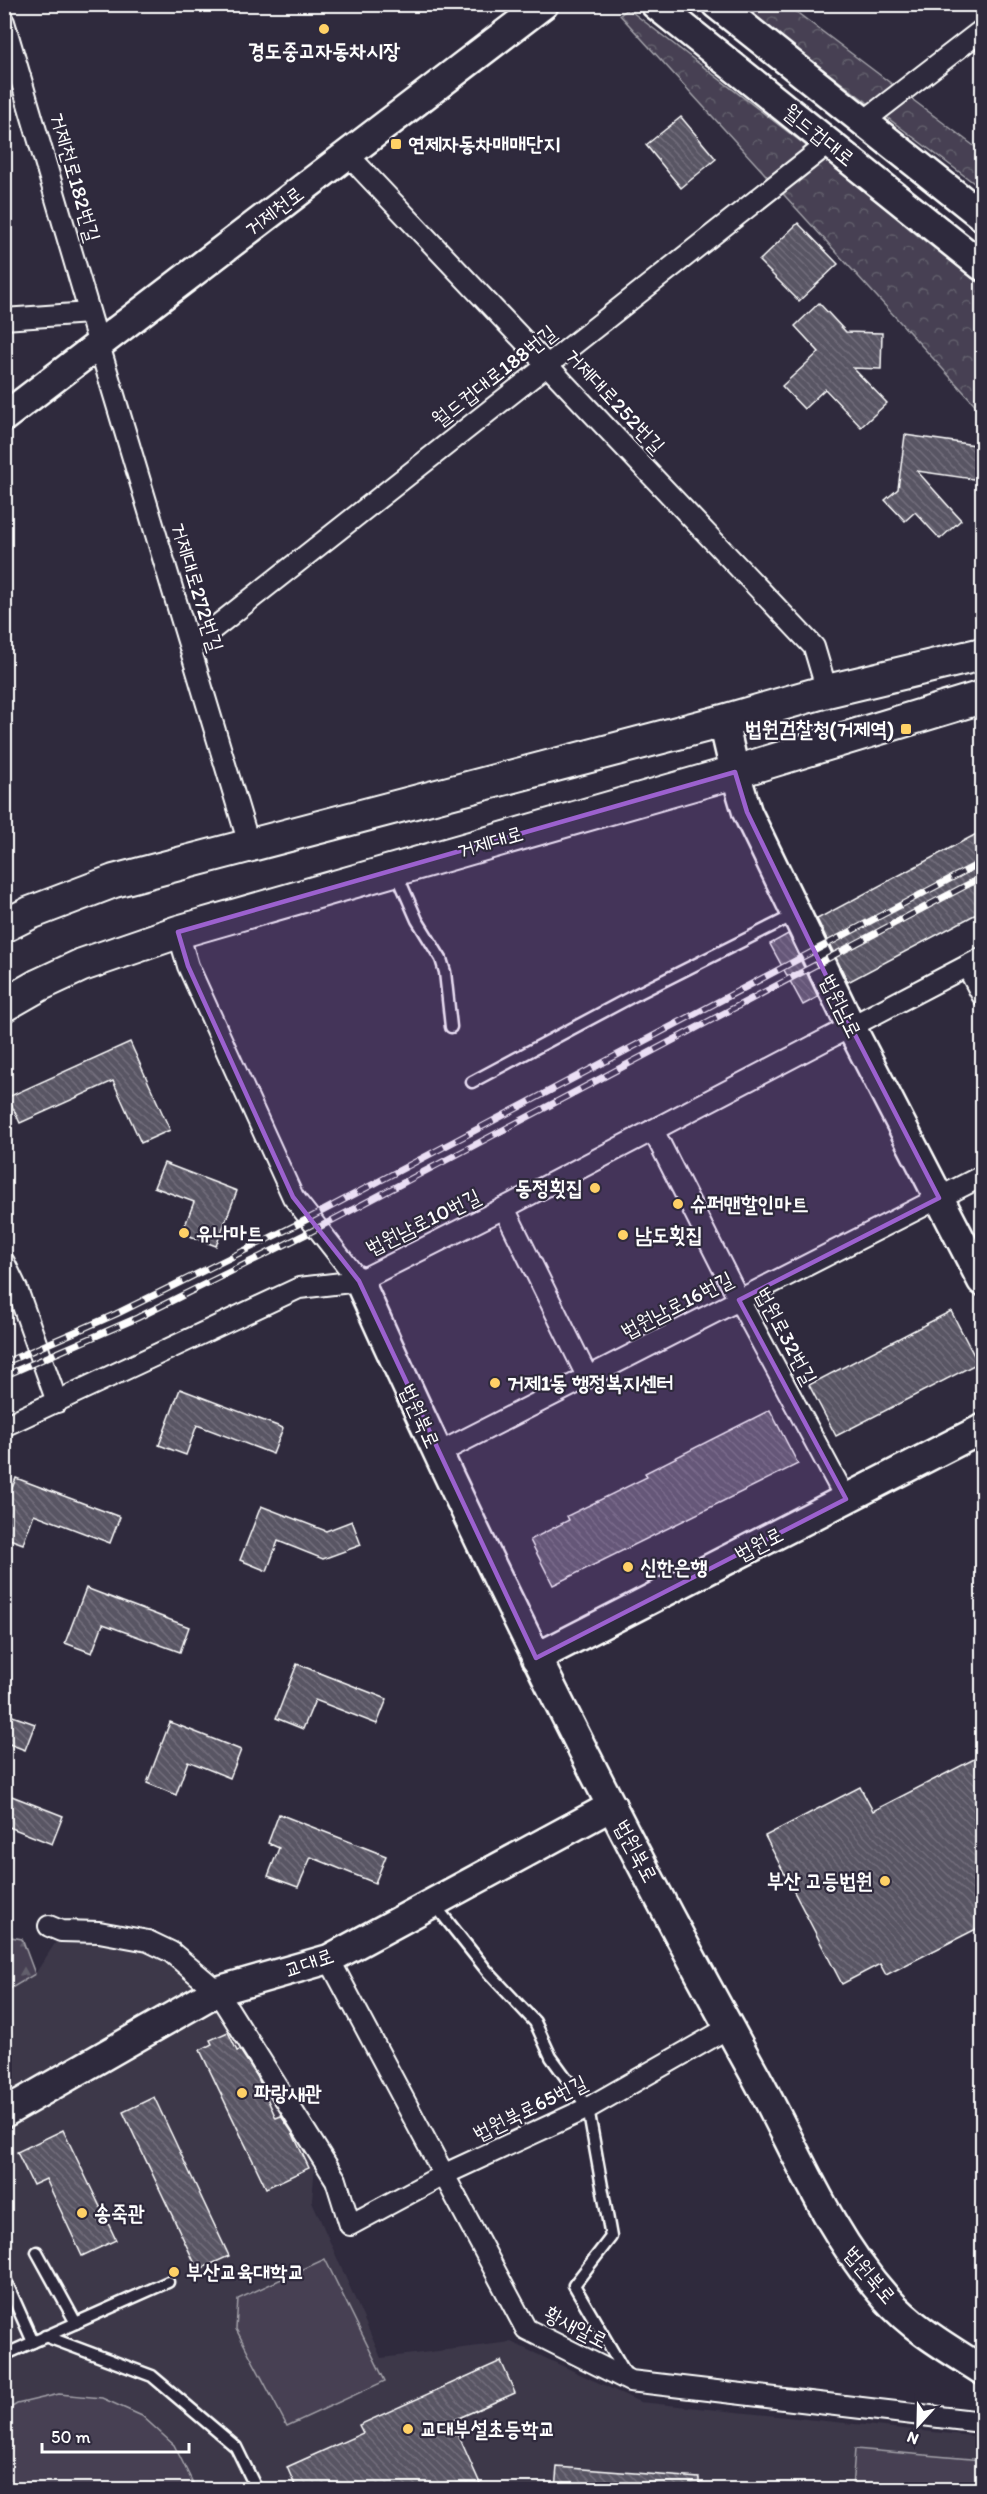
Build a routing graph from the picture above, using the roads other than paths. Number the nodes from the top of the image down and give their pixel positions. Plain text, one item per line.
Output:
1 (544, 4) edge
2 (655, 4) edge
3 (716, 4) edge
4 (4, 22) edge
5 (982, 30) edge
6 (864, 122) junction
7 (829, 143) junction
8 (348, 155) junction
9 (982, 216) edge
10 (982, 266) edge
11 (90, 313) junction
12 (4, 319) edge
13 (99, 345) junction
14 (547, 364) junction
15 (4, 417) edge
16 (190, 646) junction
17 (982, 654) edge
18 (828, 691) junction
19 (982, 697) edge
20 (723, 722) junction
21 (735, 772) junction
22 (249, 844) junction
23 (394, 869) junction
24 (796, 914) junction
25 (4, 926) edge
26 (178, 932) junction
27 (975, 962) edge
28 (982, 995) edge
29 (4, 1005) edge
30 (451, 1027) dead end
31 (851, 1027) junction
32 (472, 1082) dead end
33 (653, 1131) junction
34 (982, 1176) edge
35 (939, 1198) junction
36 (504, 1208) junction
37 (4, 1262) edge
38 (358, 1281) junction
39 (982, 1281) edge
40 (739, 1300) junction
41 (588, 1378) junction
42 (57, 1402) junction
43 (4, 1426) edge
44 (982, 1429) edge
45 (437, 1454) junction
46 (846, 1499) junction
47 (536, 1658) junction
48 (612, 1806) junction
49 (433, 1903) junction
50 (49, 1926) dead end
51 (329, 1959) junction
52 (217, 1991) junction
53 (728, 2028) junction
54 (588, 2108) junction
55 (4, 2114) edge
56 (445, 2175) junction
57 (37, 2252) dead end
58 (4, 2277) edge
59 (168, 2282) dead end
60 (76, 2323) junction
61 (45, 2336) junction
62 (33, 2342) junction
63 (4, 2355) edge
64 (982, 2370) edge
65 (630, 2381) junction
66 (982, 2422) edge
67 (257, 2490) edge

1 - 8 main road, 거제천로
2 - 7 main road, 월드컵대로
3 - 6 main road, 월드컵대로
4 - 11 street, 거제천로182번길
5 - 6 street
6 - 9 main road, 월드컵대로
7 - 10 main road, 월드컵대로
7 - 14 street, 월드컵대로188번길
8 - 13 main road, 거제천로
8 - 14 street, 거제대로252번길
11 - 12 street
11 - 13 street, 거제천로182번길
13 - 15 main road, 거제천로
13 - 16 street, 거제대로272번길
14 - 16 street, 월드컵대로188번길
14 - 18 street, 거제대로252번길
16 - 22 street, 거제대로272번길
17 - 18 main road
18 - 20 main road
19 - 21 main road, 거제대로
20 - 21 main road, 법원남로
20 - 22 main road
21 - 23 main road, 거제대로
21 - 24 main road, 법원남로
22 - 25 main road
23 - 26 main road, 거제대로
23 - 30 lane
24 - 31 main road, 법원남로
24 - 32 lane
26 - 29 main road, 거제대로
26 - 38 street
27 - 28 street
27 - 31 street, 법원남로10번길
31 - 33 street, 법원남로10번길
31 - 35 main road, 법원남로
33 - 36 street, 법원남로10번길
33 - 40 street, 법원로32번길
34 - 35 street, 법원남로16번길
35 - 39 main road, 법원남로
35 - 40 street, 법원남로16번길
36 - 38 street, 법원남로10번길
36 - 41 street
37 - 42 street
38 - 42 street, 법원남로10번길
38 - 45 main road, 법원북로
40 - 41 street, 법원남로16번길
40 - 46 street, 법원로32번길
41 - 45 street, 법원남로16번길
42 - 43 street, 법원남로10번길
44 - 46 main road, 법원로
45 - 47 main road, 법원북로
46 - 47 main road, 법원로
47 - 48 main road, 법원북로
48 - 49 main road, 교대로
48 - 53 main road, 법원북로
49 - 51 main road, 교대로
49 - 54 lane
50 - 52 street
51 - 52 main road, 교대로
51 - 56 street, 황새알로
52 - 55 main road, 교대로
52 - 56 street, 법원북로65번길
53 - 54 street, 법원북로65번길
53 - 64 main road, 법원북로
54 - 56 street, 법원북로65번길
54 - 65 lane
56 - 65 street, 황새알로
57 - 60 lane
58 - 62 lane
59 - 60 lane
60 - 61 lane
61 - 62 lane
61 - 67 lane
62 - 63 lane
65 - 66 street, 황새알로

